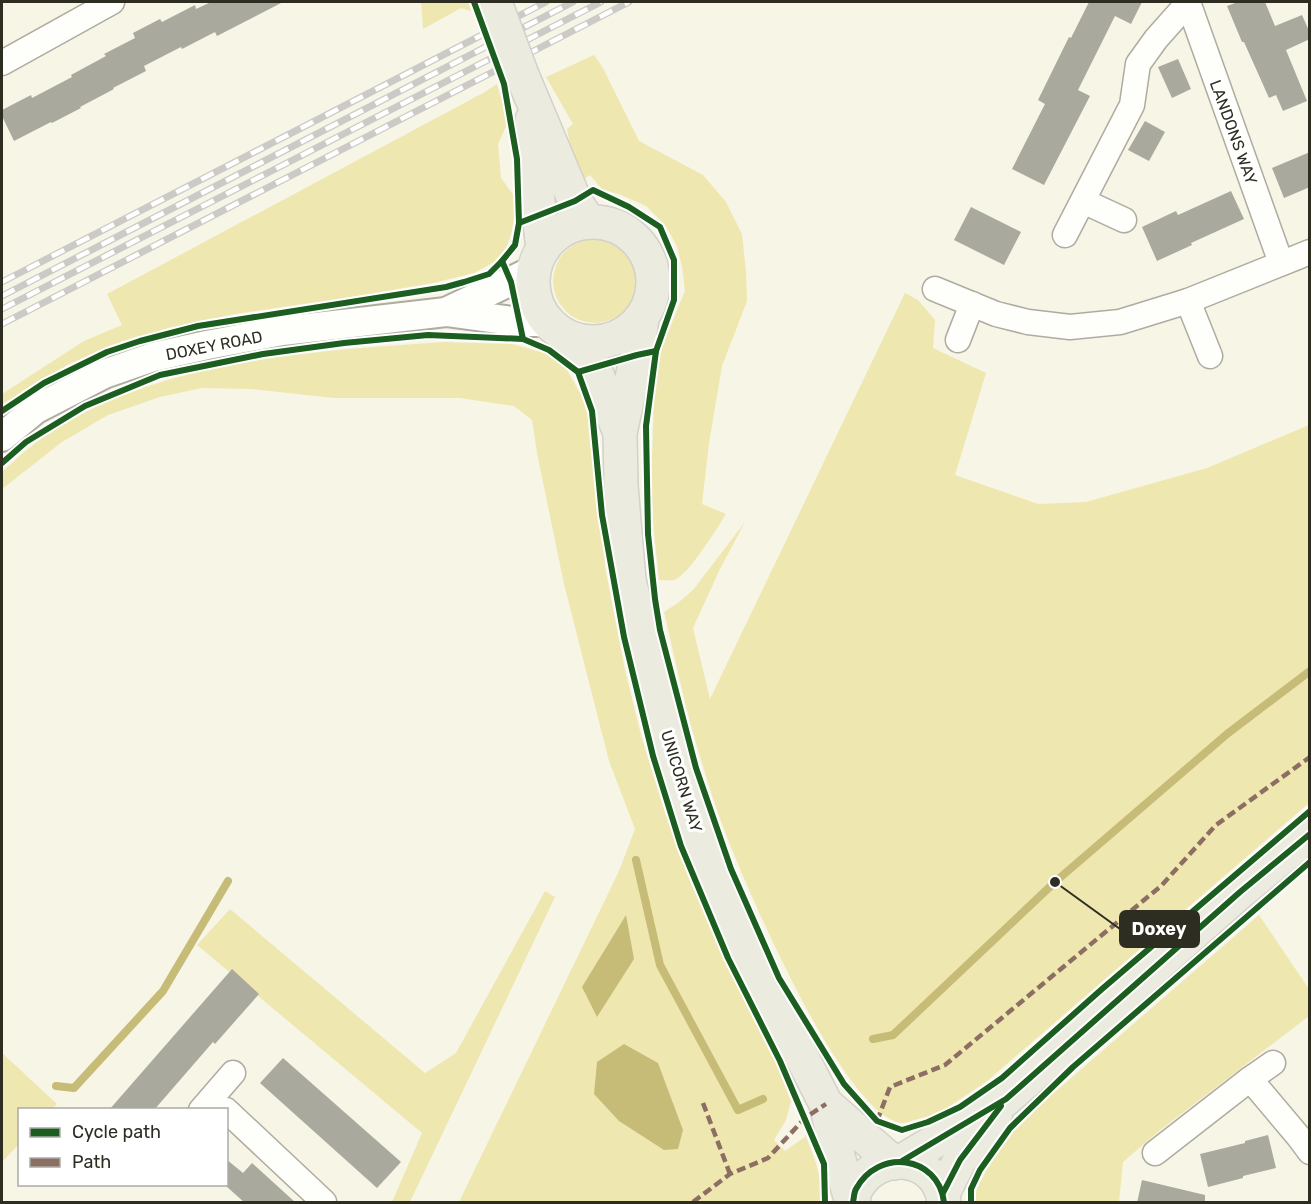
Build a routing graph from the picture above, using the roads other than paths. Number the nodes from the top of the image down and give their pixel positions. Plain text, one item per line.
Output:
1 (112, 2) edge
2 (495, 2) edge
3 (1187, 3) edge
4 (2, 63) edge
5 (526, 86) junction
6 (1083, 201) junction
7 (1124, 220) dead end
8 (590, 222) junction
9 (1065, 235) dead end
10 (1310, 252) edge
11 (538, 260) junction
12 (1281, 263) junction
13 (935, 289) dead end
14 (1188, 301) junction
15 (972, 304) junction
16 (446, 312) junction
17 (642, 318) junction
18 (558, 330) junction
19 (958, 340) dead end
20 (1210, 356) dead end
21 (620, 433) junction
22 (2, 437) edge
23 (1310, 834) edge
24 (1273, 1063) dead end
25 (233, 1073) dead end
26 (1250, 1079) junction
27 (1006, 1099) junction
28 (826, 1104) junction
29 (216, 1106) edge
30 (228, 1117) edge
31 (1310, 1152) edge
32 (1155, 1153) dead end
33 (898, 1162) junction
34 (943, 1198) edge
35 (324, 1203) edge
36 (852, 1203) edge

1 - 4 street
2 - 5 main road, bridge
3 - 6 street
3 - 12 street, LANDONS WAY
5 - 8 main road
5 - 11 main road
6 - 7 street
6 - 9 street
8 - 11 main road
8 - 17 main road
10 - 12 street
11 - 16 street, DOXEY ROAD
11 - 18 main road
12 - 14 street
13 - 15 street
14 - 15 street
14 - 20 street
15 - 19 street
16 - 18 street, DOXEY ROAD
16 - 22 street, DOXEY ROAD
17 - 18 main road
17 - 21 main road, UNICORN WAY
18 - 21 main road, UNICORN WAY
21 - 28 main road, UNICORN WAY
23 - 27 main road
24 - 26 street
25 - 29 street
26 - 31 street
26 - 32 street
27 - 33 main road
27 - 34 main road
28 - 33 main road, UNICORN WAY
28 - 36 main road, UNICORN WAY
30 - 35 street
33 - 34 main road, UNICORN WAY
33 - 36 main road

